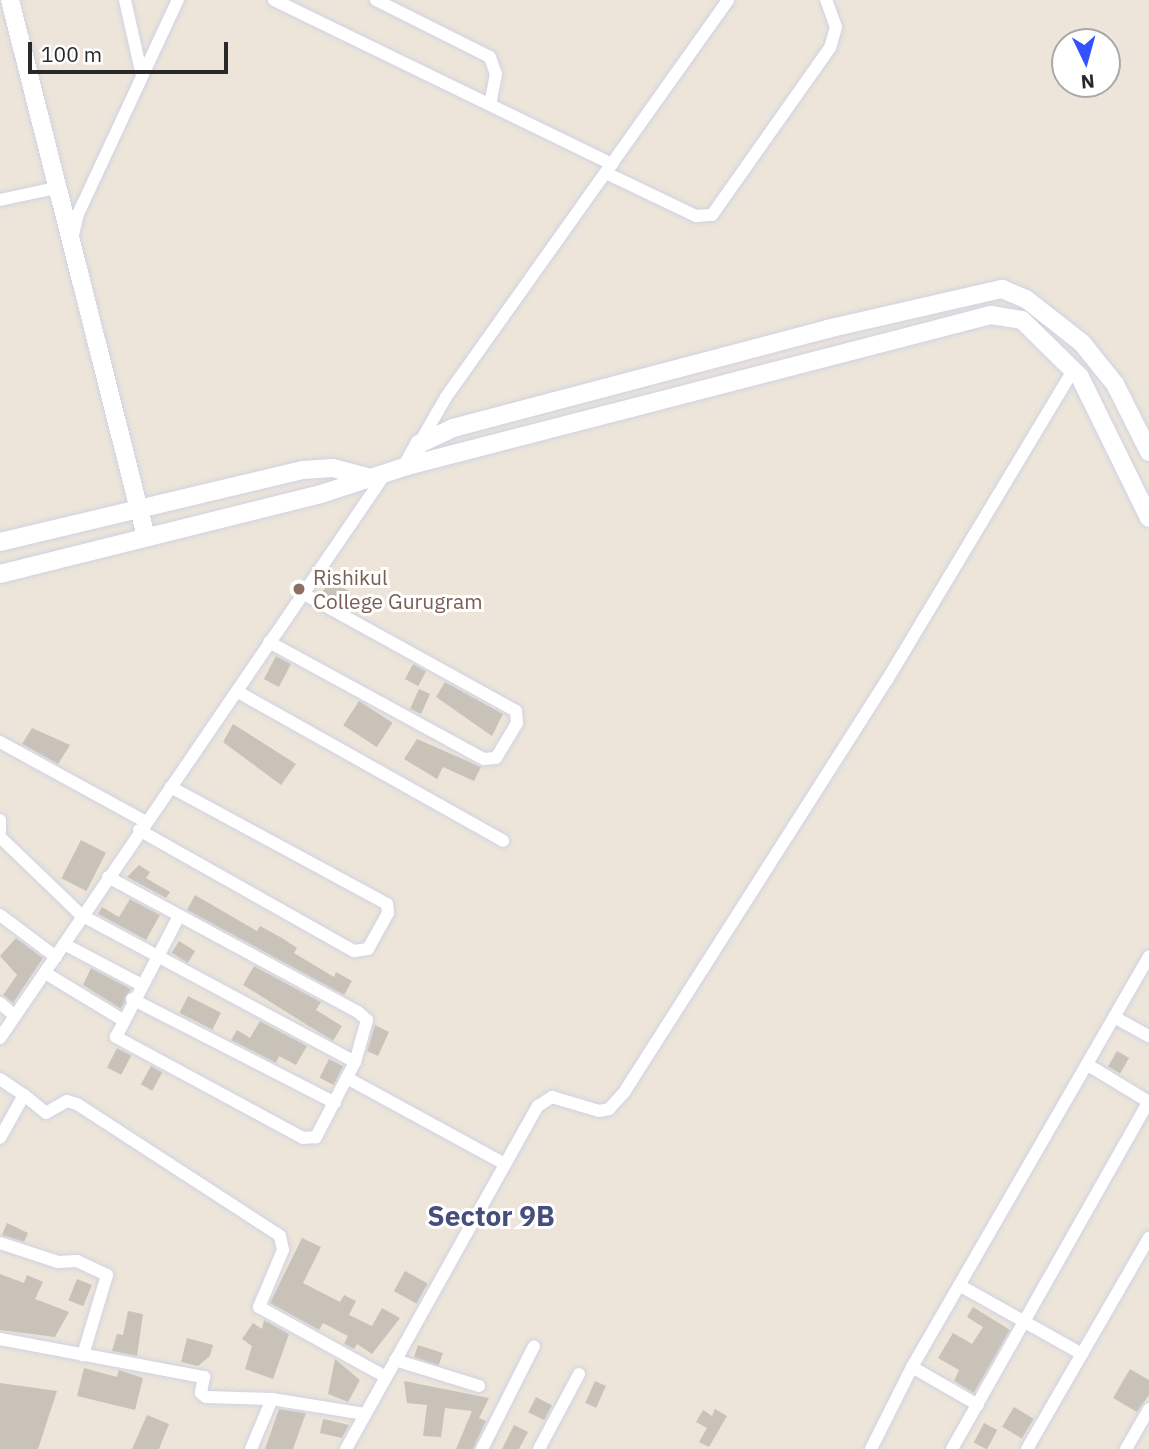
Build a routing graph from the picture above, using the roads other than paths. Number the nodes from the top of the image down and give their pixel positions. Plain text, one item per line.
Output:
1 (10, 0) edge
2 (125, 0) edge
3 (178, 0) edge
4 (274, 0) edge
5 (376, 0) edge
6 (728, 0) edge
7 (826, 0) edge
8 (142, 76) junction
9 (489, 104) junction
10 (609, 169) junction
11 (60, 187) junction
12 (0, 200) edge
13 (72, 235) junction
14 (1074, 369) junction
15 (419, 444) junction
16 (1149, 452) edge
17 (407, 466) junction
18 (385, 474) junction
19 (367, 477) junction
20 (138, 509) junction
21 (1149, 518) edge
22 (146, 537) junction
23 (0, 542) edge
24 (0, 574) edge
25 (302, 593) junction
26 (269, 642) junction
27 (238, 692) junction
28 (0, 742) edge
29 (171, 786) junction
30 (0, 820) edge
31 (143, 826) junction
32 (0, 831) edge
33 (0, 837) edge
34 (503, 841) dead end
35 (108, 877) junction
36 (0, 915) edge
37 (81, 915) junction
38 (179, 916) junction
39 (64, 944) junction
40 (156, 956) junction
41 (56, 957) junction
42 (1148, 960) edge
43 (47, 974) junction
44 (140, 984) junction
45 (132, 999) junction
46 (0, 1003) edge
47 (15, 1016) junction
48 (1116, 1018) junction
49 (121, 1019) junction
50 (1149, 1036) edge
51 (0, 1038) edge
52 (355, 1062) junction
53 (1088, 1065) junction
54 (347, 1077) junction
55 (0, 1079) edge
56 (24, 1095) junction
57 (1149, 1102) edge
58 (335, 1103) junction
59 (0, 1138) edge
60 (505, 1164) junction
61 (1149, 1238) edge
62 (0, 1243) edge
63 (959, 1284) junction
64 (1024, 1323) junction
65 (0, 1339) edge
66 (534, 1346) dead end
67 (1082, 1354) junction
68 (83, 1355) junction
69 (395, 1360) junction
70 (912, 1367) junction
71 (579, 1374) dead end
72 (386, 1377) junction
73 (479, 1386) dead end
74 (272, 1399) junction
75 (978, 1405) junction
76 (1149, 1409) edge
77 (365, 1414) junction
78 (251, 1449) edge
79 (346, 1449) edge
80 (482, 1449) edge
81 (539, 1449) edge
82 (871, 1449) edge
83 (952, 1449) edge
84 (1027, 1449) edge
85 (1126, 1449) edge

1 - 11 street
2 - 8 street
3 - 8 street
4 - 9 street
5 - 9 street
6 - 10 street
7 - 10 street
8 - 13 street
9 - 10 street
10 - 15 street
11 - 12 street
11 - 13 street
13 - 20 street
14 - 17 street
14 - 21 street
14 - 60 street
15 - 16 street
15 - 17 street
17 - 18 street
18 - 19 street
18 - 25 street
19 - 20 street
19 - 22 street
20 - 22 street
20 - 23 street
22 - 24 street
25 - 26 street
25 - 26 street
26 - 27 street
27 - 29 street
27 - 34 street
28 - 31 street
29 - 31 street
29 - 31 street
30 - 32 street
31 - 35 street
33 - 37 street
35 - 37 street
35 - 38 street
36 - 41 street
37 - 39 street
37 - 40 street
38 - 40 street
38 - 52 street
39 - 41 street
39 - 44 street
40 - 44 street
40 - 52 street
41 - 43 street
42 - 48 street
43 - 47 street
43 - 49 street
44 - 45 street
45 - 49 street
45 - 58 street
46 - 47 street
47 - 51 street
48 - 50 street
48 - 53 street
49 - 58 street
52 - 54 street
53 - 57 street
53 - 63 street
54 - 58 street
54 - 60 street
55 - 56 street
56 - 59 street
56 - 72 street
57 - 64 street
60 - 69 street
61 - 67 street
62 - 68 street
63 - 64 street
63 - 70 street
64 - 67 street
64 - 75 street
65 - 68 street
66 - 80 street
67 - 84 street
68 - 74 street
69 - 72 street
69 - 73 street
70 - 75 street
70 - 82 street
71 - 81 street
72 - 77 street
74 - 77 street
74 - 78 street
75 - 83 street
76 - 85 street
77 - 79 street

